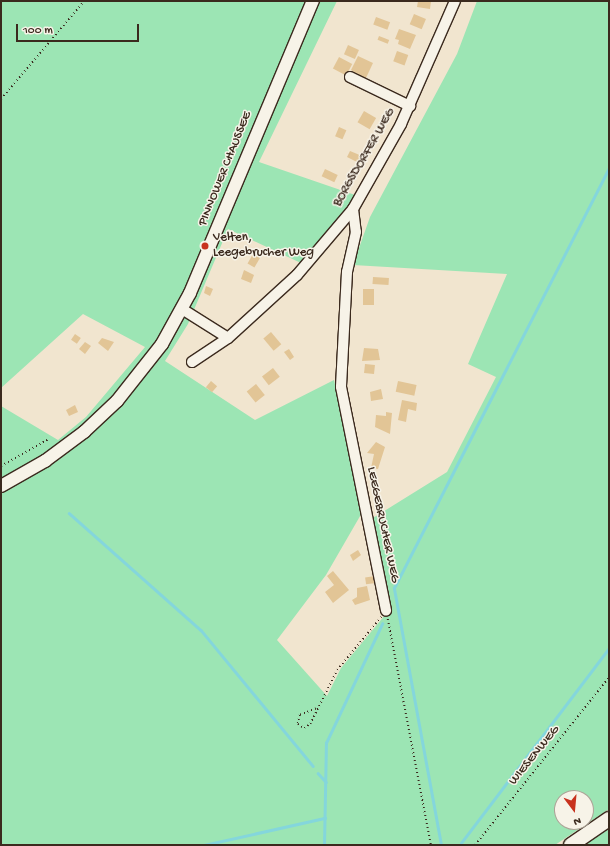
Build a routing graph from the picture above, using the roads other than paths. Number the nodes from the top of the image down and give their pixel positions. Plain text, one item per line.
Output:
1 (313, 1) edge
2 (455, 1) edge
3 (350, 77) dead end
4 (410, 106) junction
5 (354, 209) junction
6 (182, 309) junction
7 (228, 338) junction
8 (192, 362) dead end
9 (1, 486) edge
10 (386, 611) road end
11 (609, 819) edge
12 (570, 845) edge

1 - 6 main road, PINNOWER CHAUSSEE
2 - 4 street, BORGSDORFER WEG
3 - 4 street
4 - 5 street, BORGSDORFER WEG
5 - 7 street, BORGSDORFER WEG
5 - 10 street, LEEGEBRUCHER WEG
6 - 7 street
6 - 9 main road, PINNOWER CHAUSSEE
7 - 8 street, BORGSDORFER WEG
11 - 12 highway

